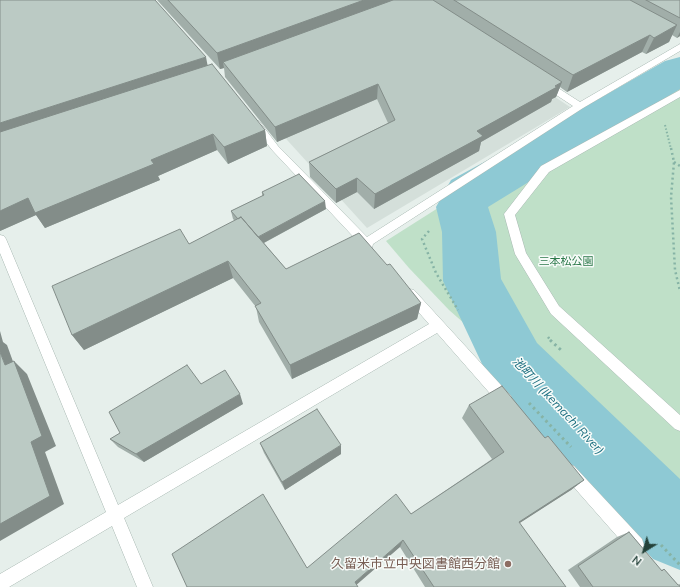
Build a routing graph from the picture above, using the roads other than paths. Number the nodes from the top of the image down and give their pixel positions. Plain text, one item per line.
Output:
1 (680, 47) edge
2 (535, 77) edge
3 (680, 93) edge
4 (580, 106) junction
5 (251, 117) edge
6 (0, 239) edge
7 (366, 243) junction
8 (376, 255) edge
9 (401, 284) edge
10 (437, 326) junction
11 (516, 413) edge
12 (680, 424) edge
13 (558, 459) edge
14 (115, 514) junction
15 (643, 552) edge
16 (0, 583) edge
17 (145, 587) edge

1 - 4 street
2 - 4 street
3 - 12 street
4 - 7 street
5 - 7 street
6 - 14 street
7 - 8 street
9 - 10 street
10 - 11 street
10 - 14 street
13 - 15 street
14 - 16 street
14 - 17 street

